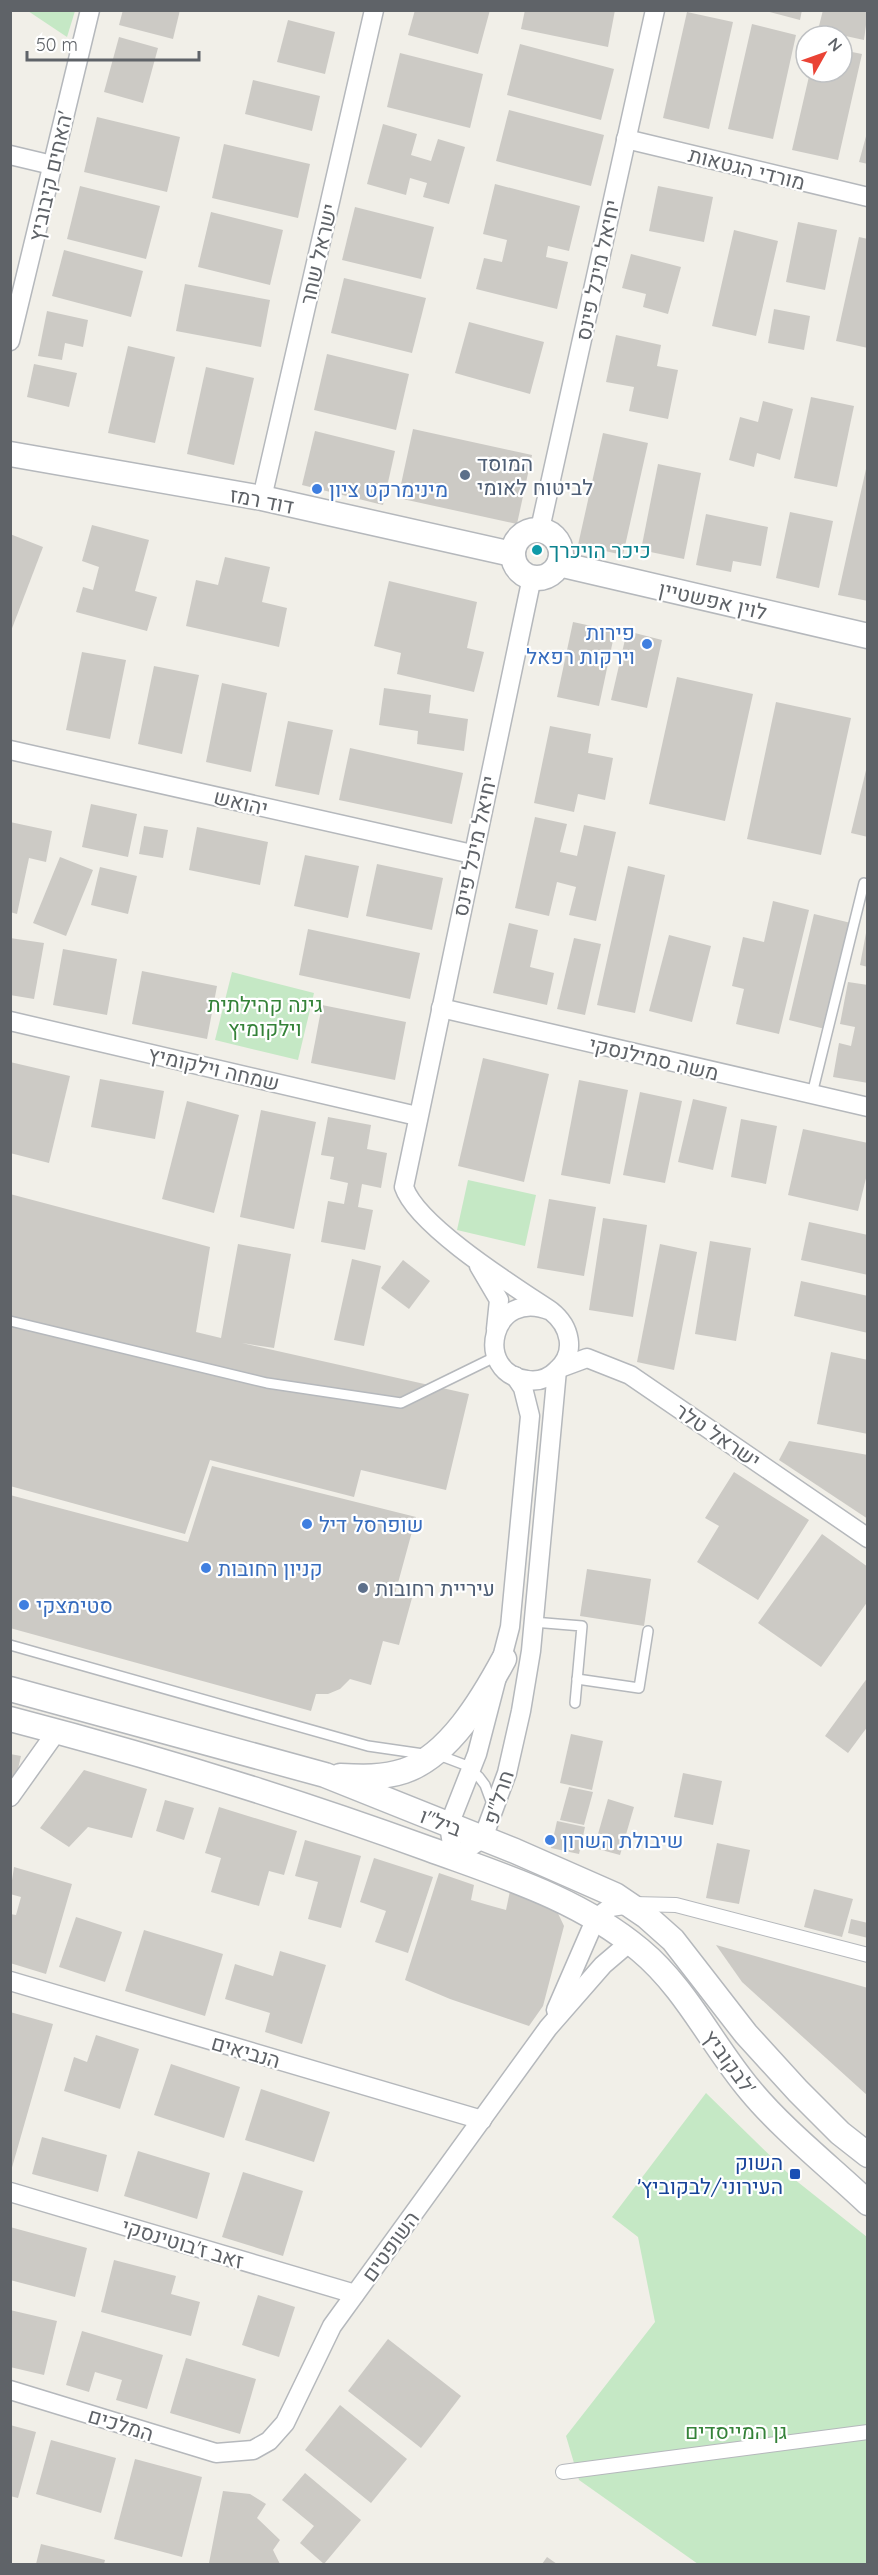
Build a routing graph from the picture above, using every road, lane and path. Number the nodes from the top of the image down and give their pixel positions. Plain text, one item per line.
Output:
1 (90, 10) edge
2 (374, 10) edge
3 (654, 10) edge
4 (626, 138) junction
5 (10, 155) edge
6 (52, 165) junction
7 (867, 197) edge
8 (10, 341) edge
9 (10, 454) edge
10 (262, 498) junction
11 (540, 530) junction
12 (512, 554) junction
13 (559, 564) junction
14 (532, 577) junction
15 (867, 636) edge
16 (10, 750) edge
17 (472, 854) junction
18 (864, 883) dead end
19 (441, 1008) junction
20 (10, 1021) edge
21 (813, 1094) junction
22 (867, 1107) edge
23 (417, 1116) junction
24 (473, 1257) junction
25 (551, 1311) junction
26 (10, 1320) edge
27 (496, 1330) junction
28 (497, 1356) junction
29 (558, 1369) junction
30 (514, 1376) junction
31 (867, 1538) edge
32 (533, 1622) junction
33 (648, 1630) dead end
34 (10, 1645) edge
35 (504, 1659) junction
36 (577, 1678) junction
37 (10, 1689) edge
38 (574, 1703) dead end
39 (10, 1719) edge
40 (57, 1731) junction
41 (432, 1754) junction
42 (471, 1770) junction
43 (325, 1775) junction
44 (10, 1797) edge
45 (494, 1812) junction
46 (449, 1825) junction
47 (483, 1838) junction
48 (454, 1858) junction
49 (630, 1904) junction
50 (596, 1918) junction
51 (630, 1942) junction
52 (867, 1955) edge
53 (10, 1981) edge
54 (548, 2028) junction
55 (482, 2120) junction
56 (867, 2154) edge
57 (10, 2192) edge
58 (867, 2203) edge
59 (355, 2294) junction
60 (10, 2390) edge
61 (867, 2432) edge
62 (233, 2453) joint
63 (563, 2472) dead end

1 - 6 street, האחים קיבוביץ'
2 - 10 street, ישראל שחר
3 - 4 street, יחיאל מיכל פינס
4 - 7 street, מורדי הגטאות
4 - 11 street, יחיאל מיכל פינס
5 - 6 street
6 - 8 street, האחים קיבוביץ'
9 - 10 street, דוד רמז
10 - 12 street, דוד רמז
11 - 12 street
11 - 13 street
12 - 14 street
13 - 14 street
13 - 15 street, לוין אפשטיין
14 - 17 street, יחיאל מיכל פינס
16 - 17 street, יהואש
17 - 19 street, יחיאל מיכל פינס
18 - 21 lane
19 - 21 street, משה סמילנסקי
19 - 23 street, יחיאל מיכל פינס
20 - 23 street, שמחה וילקומיץ
21 - 22 street, משה סמילנסקי
23 - 24 street
24 - 25 street
24 - 27 street
25 - 27 street
25 - 29 street
26 - 28 lane
27 - 28 street
28 - 30 street
29 - 30 street
29 - 31 street, ישראל טלר
29 - 32 street, חרל"פ
30 - 35 street, חרל"פ
32 - 36 lane
32 - 45 street, חרל"פ
33 - 36 lane
34 - 41 lane
35 - 41 street
35 - 42 street, חרל"פ
36 - 38 lane
37 - 43 street, ביל"ו
39 - 40 street, ביל"ו
40 - 44 street
40 - 48 street, ביל"ו
41 - 42 lane
41 - 43 street
42 - 45 lane
42 - 46 street, חרל"פ
43 - 46 street, ביל"ו
45 - 47 street, חרל"פ
46 - 47 street, ביל"ו
46 - 48 street, חרל"פ
47 - 48 street, חרל"פ
47 - 49 street, ביל"ו
48 - 50 street, ביל"ו
49 - 50 street
49 - 52 street, ביל"ו
49 - 56 street, לבקוביץ'
50 - 51 street, לבקוביץ'
50 - 54 street, השופטים
51 - 54 street, השופטים
51 - 58 street, לבקוביץ'
53 - 55 street, הנביאים
54 - 55 street, השופטים
55 - 59 street, השופטים
57 - 59 street, זאב ז'בוטינסקי
59 - 62 street, השופטים
60 - 62 street, המלכים
61 - 63 street

